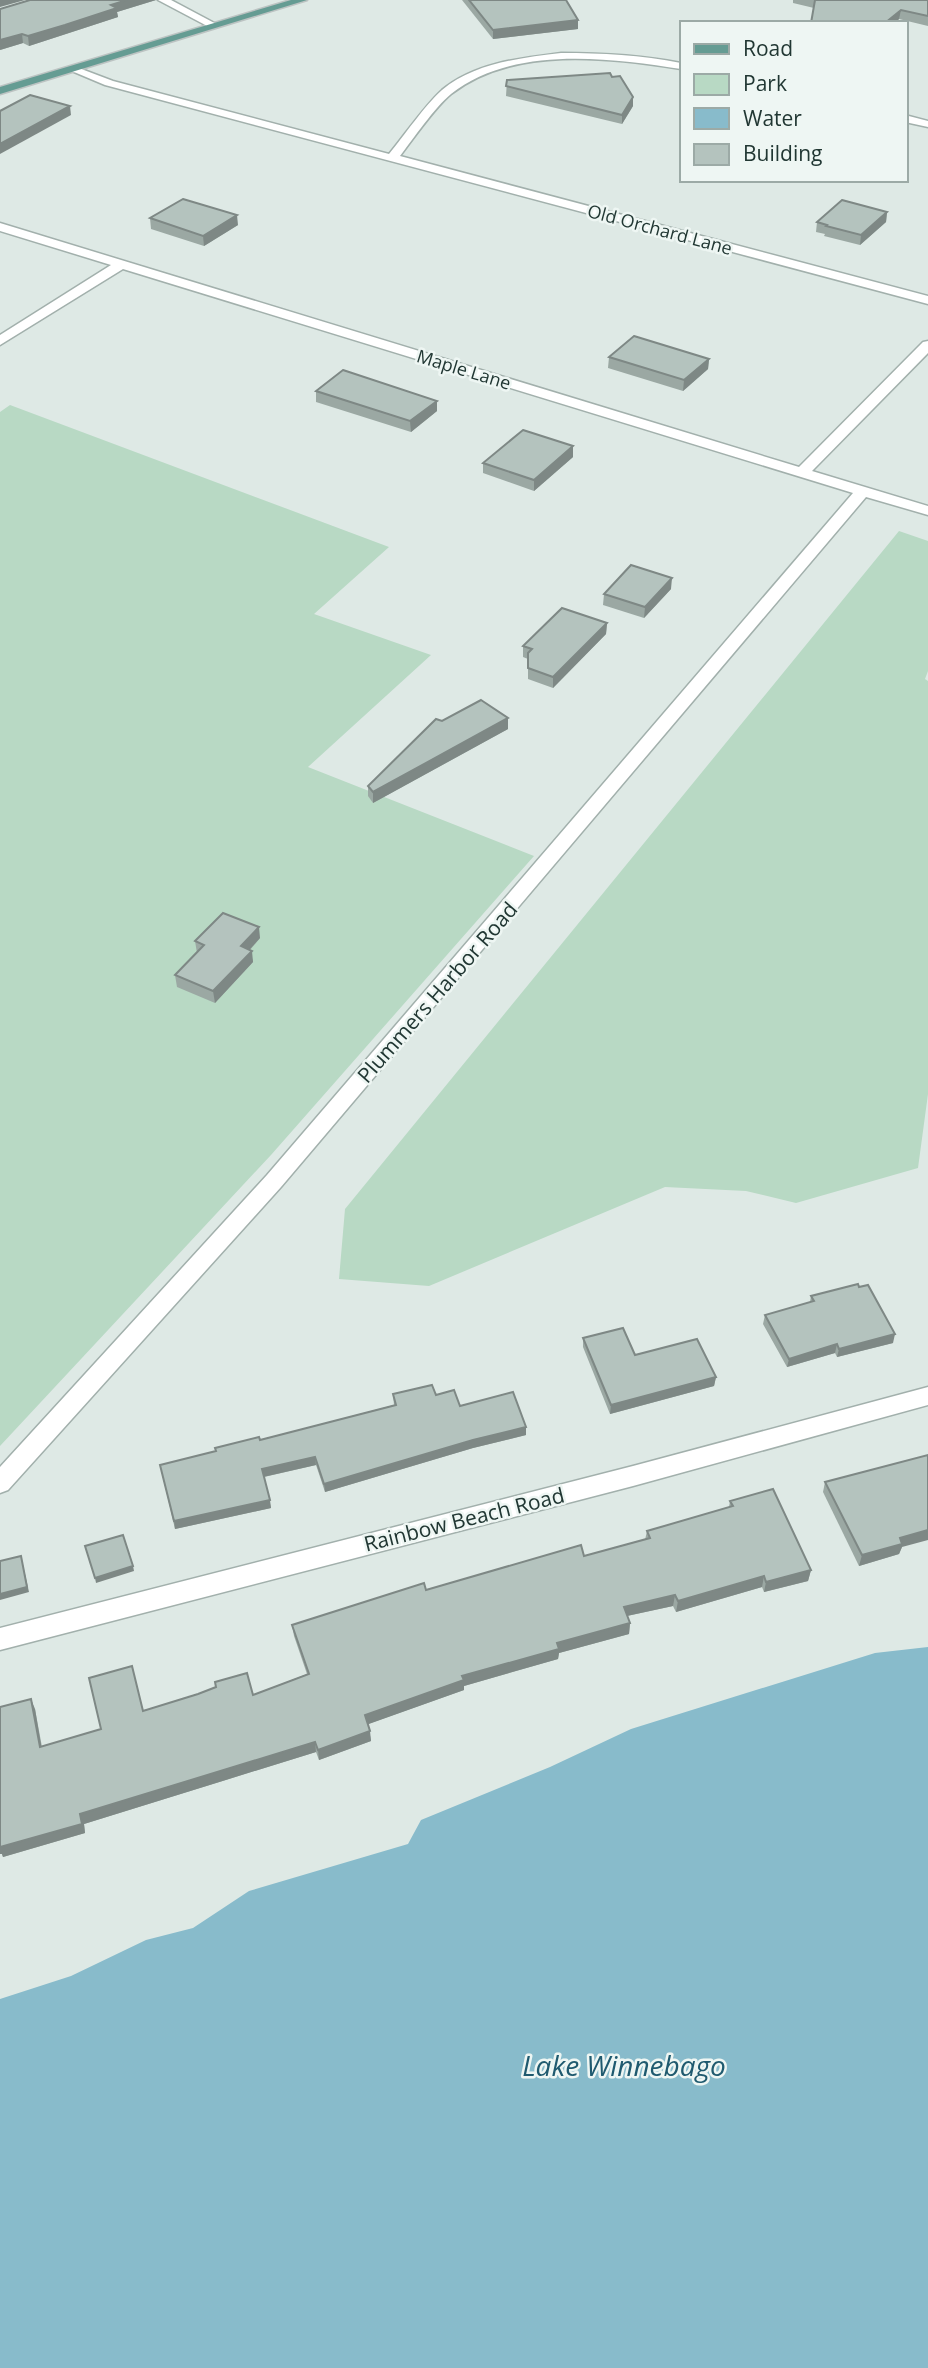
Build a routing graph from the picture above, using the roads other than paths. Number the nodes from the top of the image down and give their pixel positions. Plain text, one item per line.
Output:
1 (163, 0) edge
2 (302, 0) edge
3 (215, 26) junction
4 (680, 66) edge
5 (72, 69) junction
6 (0, 91) edge
7 (907, 119) edge
8 (928, 124) edge
9 (393, 157) junction
10 (0, 227) edge
11 (121, 264) junction
12 (928, 300) edge
13 (0, 341) edge
14 (928, 345) edge
15 (802, 472) junction
16 (863, 491) junction
17 (928, 511) edge
18 (928, 1396) edge
19 (0, 1483) edge
20 (0, 1639) edge

1 - 3 street
2 - 3 main road
3 - 5 main road
4 - 9 street
5 - 6 main road
5 - 9 street, Old Orchard Lane
7 - 8 street
9 - 12 street, Old Orchard Lane
10 - 11 street, Maple Lane
11 - 13 street
11 - 15 street, Maple Lane
14 - 15 street
15 - 16 street, Maple Lane
16 - 17 street, Maple Lane
16 - 19 street, Plummers Harbor Road
18 - 20 street, Rainbow Beach Road

